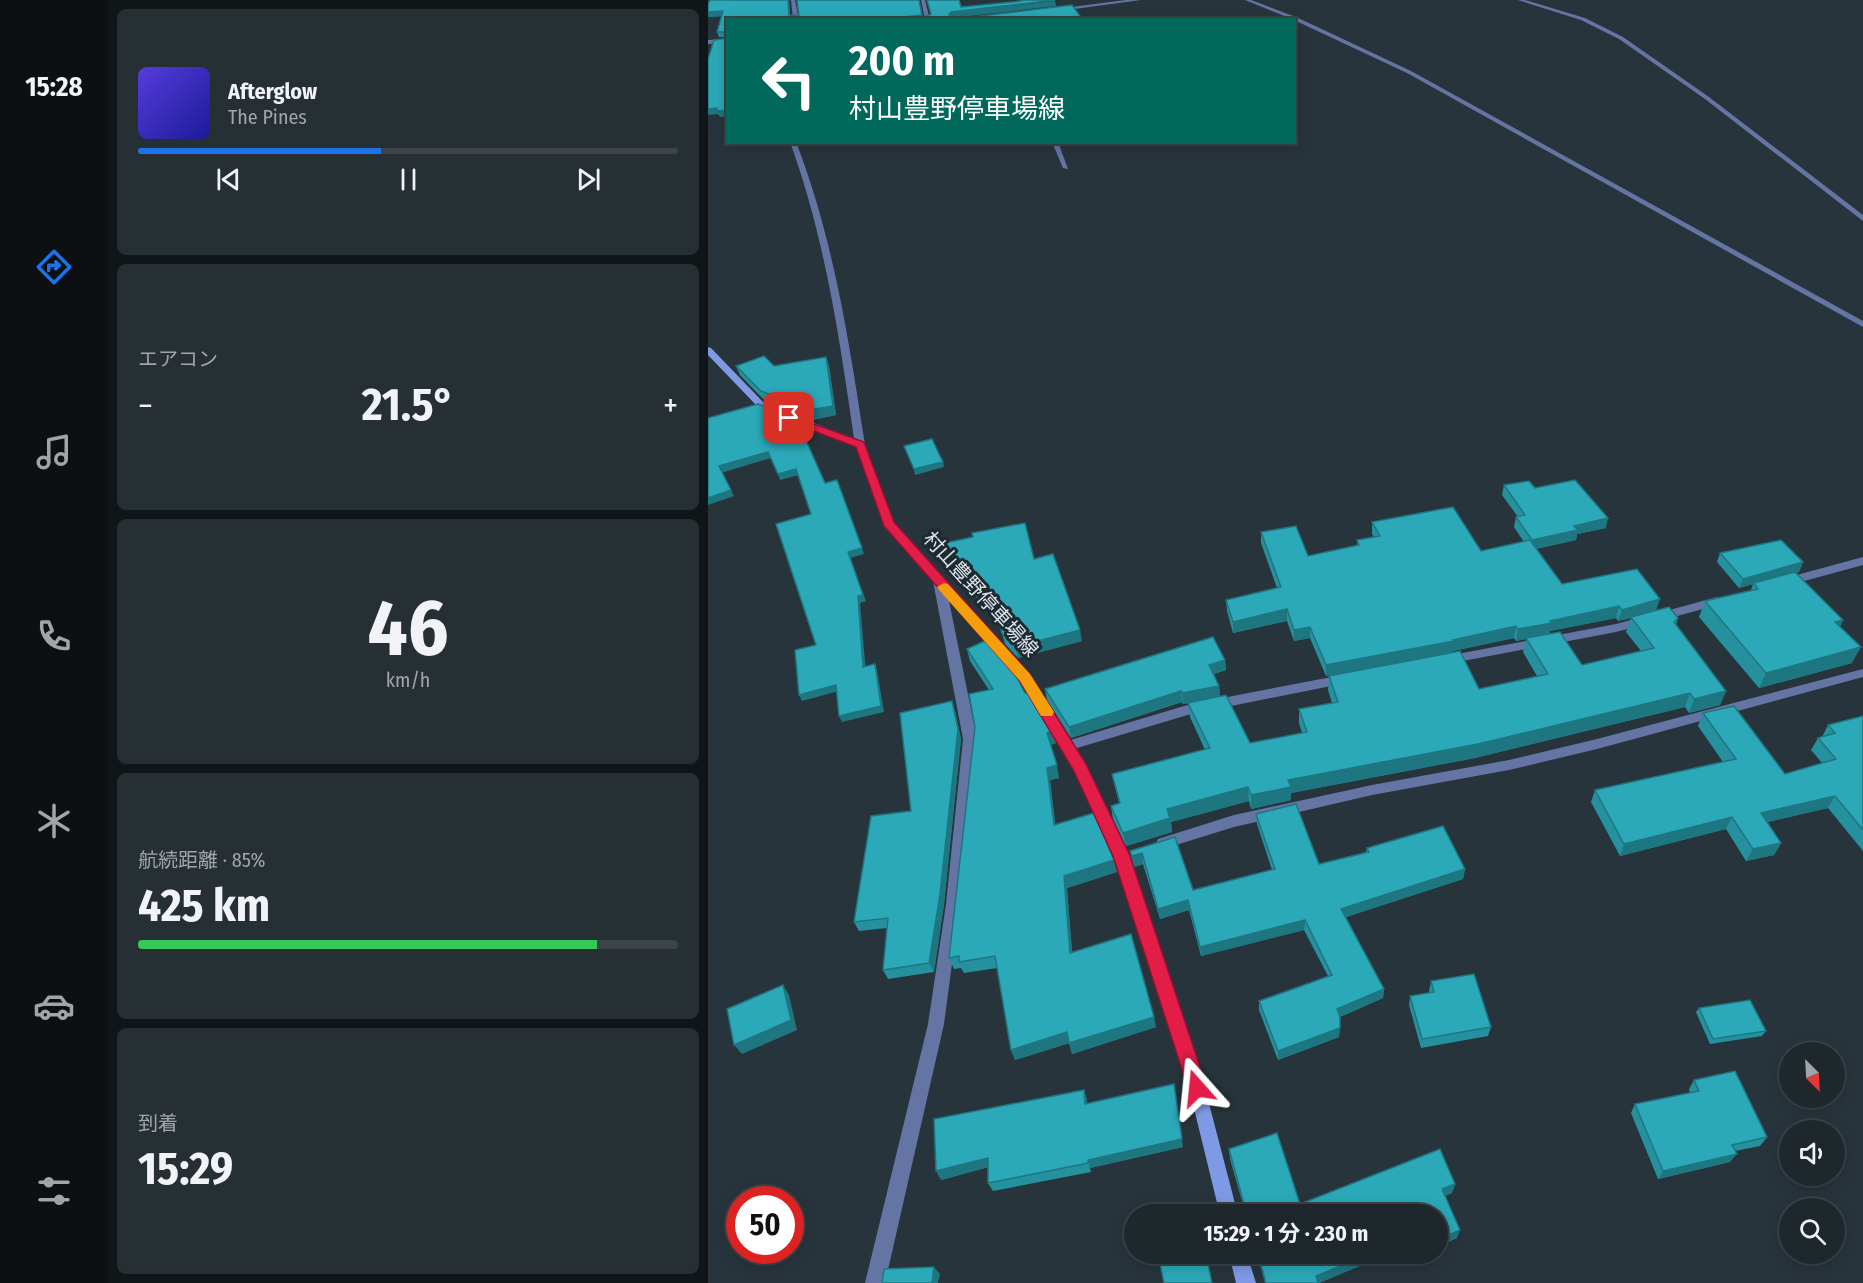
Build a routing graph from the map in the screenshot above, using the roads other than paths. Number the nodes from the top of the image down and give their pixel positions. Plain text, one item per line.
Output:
1 (793, 0) edge
2 (923, 0) edge
3 (1139, 0) edge
4 (1246, 0) edge
5 (1520, 0) edge
6 (1051, 10) edge
7 (796, 18) edge
8 (928, 18) edge
9 (1295, 18) edge
10 (1296, 19) edge
11 (726, 41) edge
12 (708, 42) edge
13 (794, 144) edge
14 (1056, 144) edge
15 (1066, 168) dead end
16 (1863, 219) edge
17 (1863, 324) edge
18 (708, 350) edge
19 (860, 445) junction
20 (1863, 561) edge
21 (939, 581) junction
22 (1773, 585) edge
23 (1728, 597) edge
24 (1432, 663) edge
25 (1863, 673) edge
26 (1352, 678) edge
27 (1067, 746) junction
28 (1155, 846) edge
29 (1226, 1204) edge
30 (1241, 1264) edge
31 (875, 1283) edge
32 (1246, 1283) edge

1 - 7 street
2 - 8 street
3 - 6 street
4 - 9 street
5 - 16 street
10 - 17 street
11 - 12 street
13 - 19 street
14 - 15 street
18 - 19 main road
19 - 21 main road, 村山豊野停車場線
20 - 22 street
21 - 27 main road, 村山豊野停車場線
21 - 31 street
23 - 24 street
25 - 28 street
26 - 27 street
27 - 29 main road, 村山豊野停車場線
30 - 32 main road

